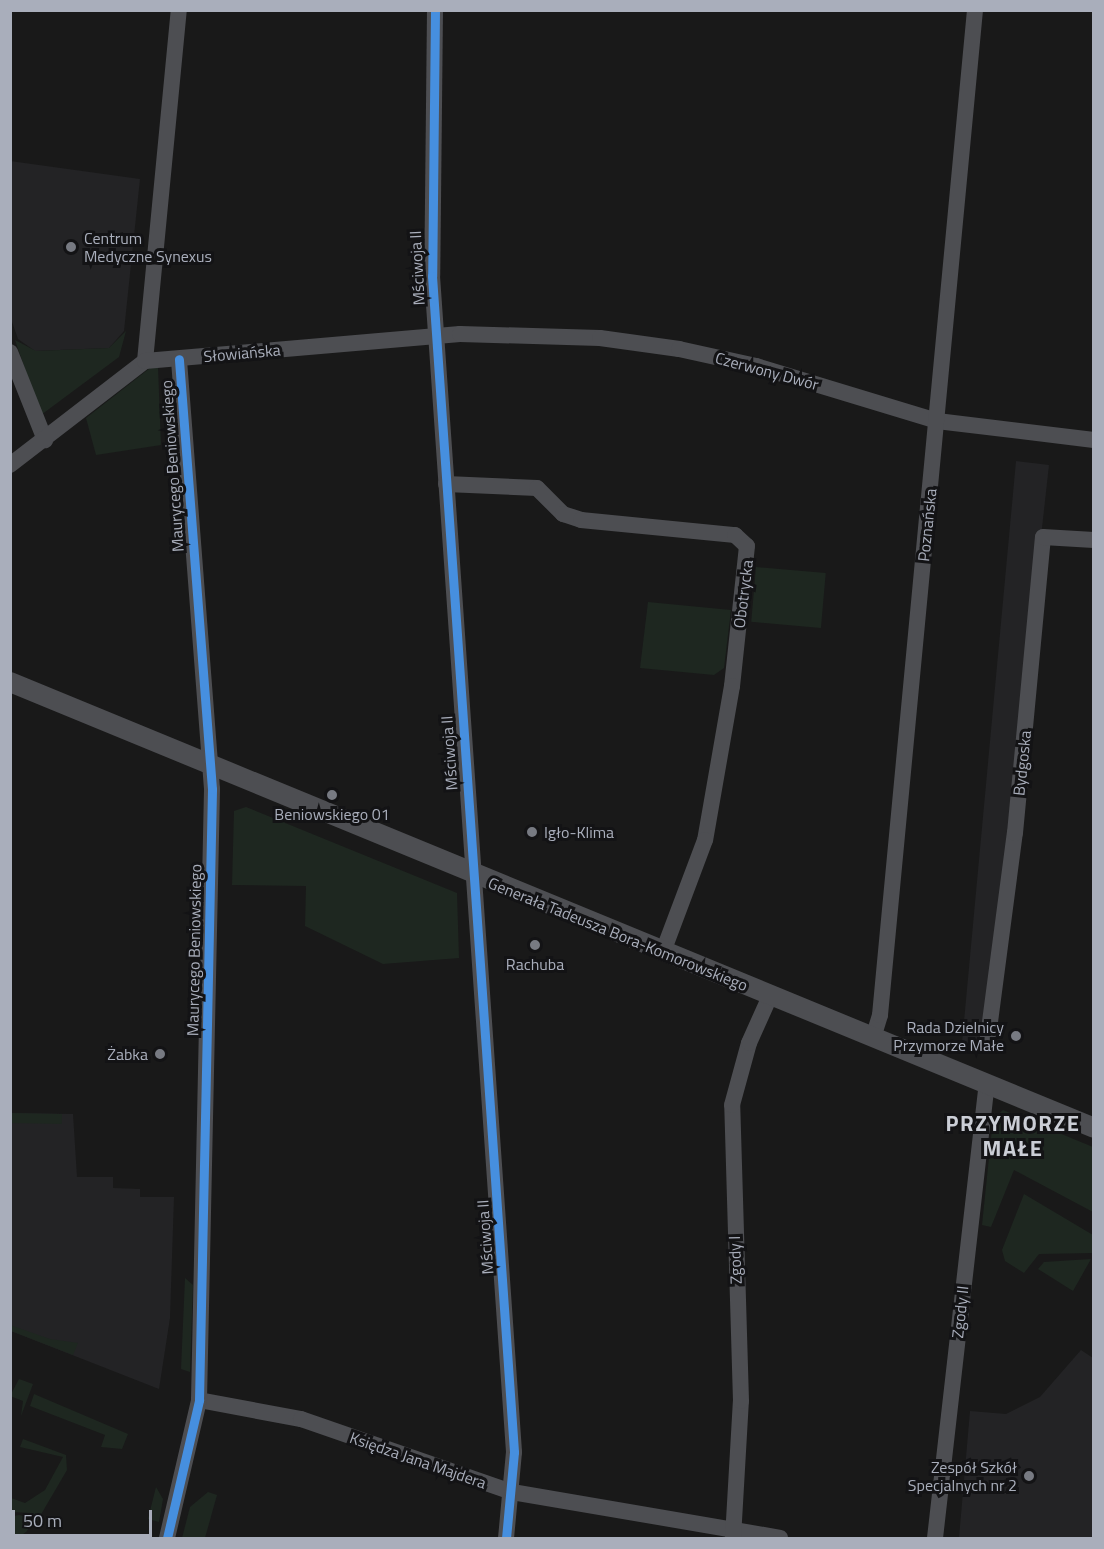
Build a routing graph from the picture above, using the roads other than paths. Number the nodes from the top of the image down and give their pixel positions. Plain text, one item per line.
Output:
1 (179, 10) edge
2 (435, 10) edge
3 (975, 10) edge
4 (436, 336) junction
5 (10, 352) edge
6 (179, 359) junction
7 (145, 361) junction
8 (937, 422) junction
9 (45, 440) junction
10 (1094, 440) edge
11 (10, 465) edge
12 (446, 484) junction
13 (1094, 540) edge
14 (10, 682) edge
15 (208, 765) junction
16 (475, 876) junction
17 (663, 952) junction
18 (770, 996) junction
19 (988, 1037) dead end
20 (873, 1038) junction
21 (987, 1085) junction
22 (1094, 1128) edge
23 (199, 1400) junction
24 (512, 1492) junction
25 (733, 1535) edge
26 (168, 1539) edge
27 (506, 1539) edge
28 (780, 1539) edge
29 (934, 1539) edge

1 - 7 street, Maurycego Beniowskiego
2 - 4 street, Mściwoja II
3 - 8 street, Poznańska
4 - 6 street, Słowiańska
4 - 8 street, Czerwony Dwór
4 - 12 street, Mściwoja II
5 - 9 street
6 - 7 street, Słowiańska
6 - 15 street, Maurycego Beniowskiego
7 - 9 street
8 - 10 street, Czerwony Dwór
8 - 20 street, Poznańska
9 - 11 street
12 - 16 street, Mściwoja II
12 - 17 street, Obotrycka
13 - 19 street, Bydgoska
14 - 15 street, Generała Tadeusza Bora-Komorowskiego
15 - 16 street, Generała Tadeusza Bora-Komorowskiego
15 - 23 street, Maurycego Beniowskiego
16 - 17 street, Generała Tadeusza Bora-Komorowskiego
16 - 24 street, Mściwoja II
17 - 18 street, Generała Tadeusza Bora-Komorowskiego
18 - 20 street, Generała Tadeusza Bora-Komorowskiego
18 - 25 street, Zgody I
20 - 21 street, Generała Tadeusza Bora-Komorowskiego
21 - 22 street, Generała Tadeusza Bora-Komorowskiego
21 - 29 street, Zgody II
23 - 24 street, Księdza Jana Majdera
23 - 26 street, Maurycego Beniowskiego
24 - 25 street, Księdza Jana Majdera
24 - 27 street, Mściwoja II
25 - 28 street, Księdza Jana Majdera

